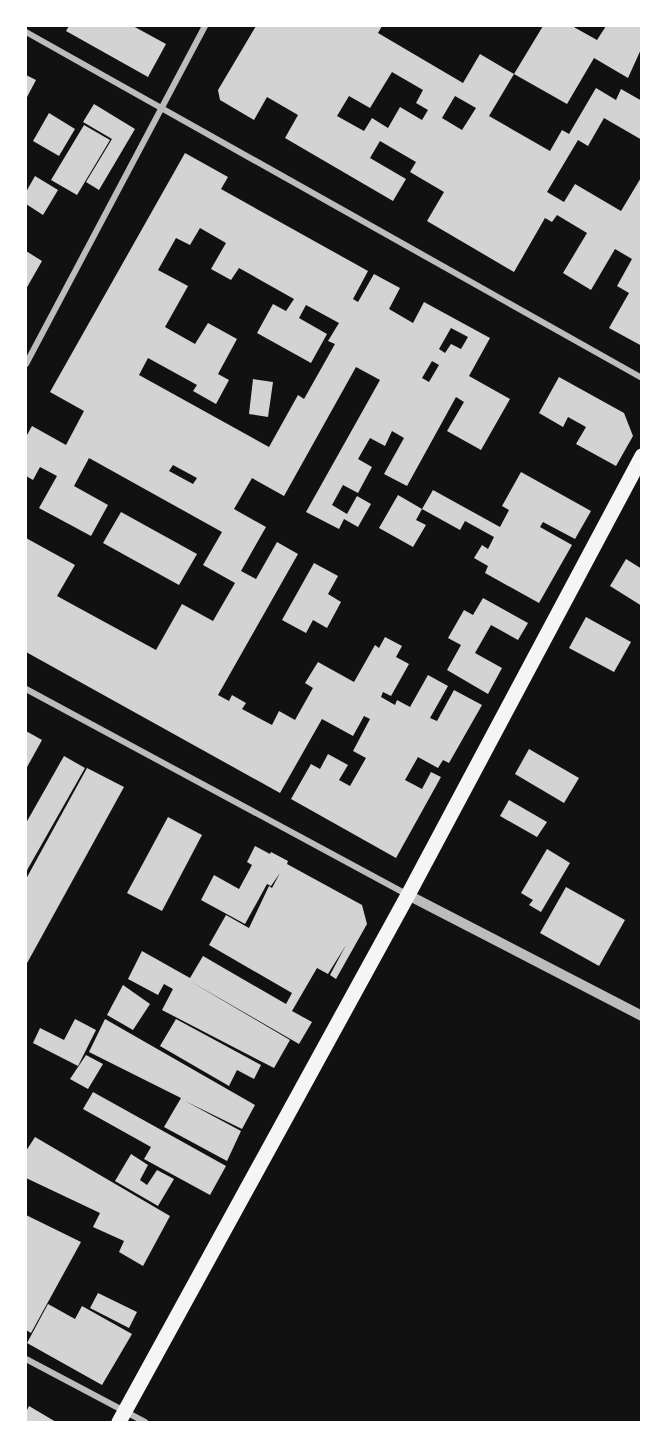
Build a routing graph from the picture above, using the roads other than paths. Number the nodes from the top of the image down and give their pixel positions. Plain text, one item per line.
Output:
1 (205, 26) edge
2 (26, 32) edge
3 (161, 110) junction
4 (26, 364) edge
5 (642, 378) edge
6 (642, 456) edge
7 (26, 689) edge
8 (408, 895) junction
9 (642, 1016) edge
10 (26, 1359) edge
11 (122, 1417) edge
12 (145, 1422) edge

1 - 3 street
2 - 3 street
3 - 4 street
3 - 5 street
6 - 8 main road
7 - 8 street
8 - 9 street
8 - 11 main road
10 - 11 street
11 - 12 street

